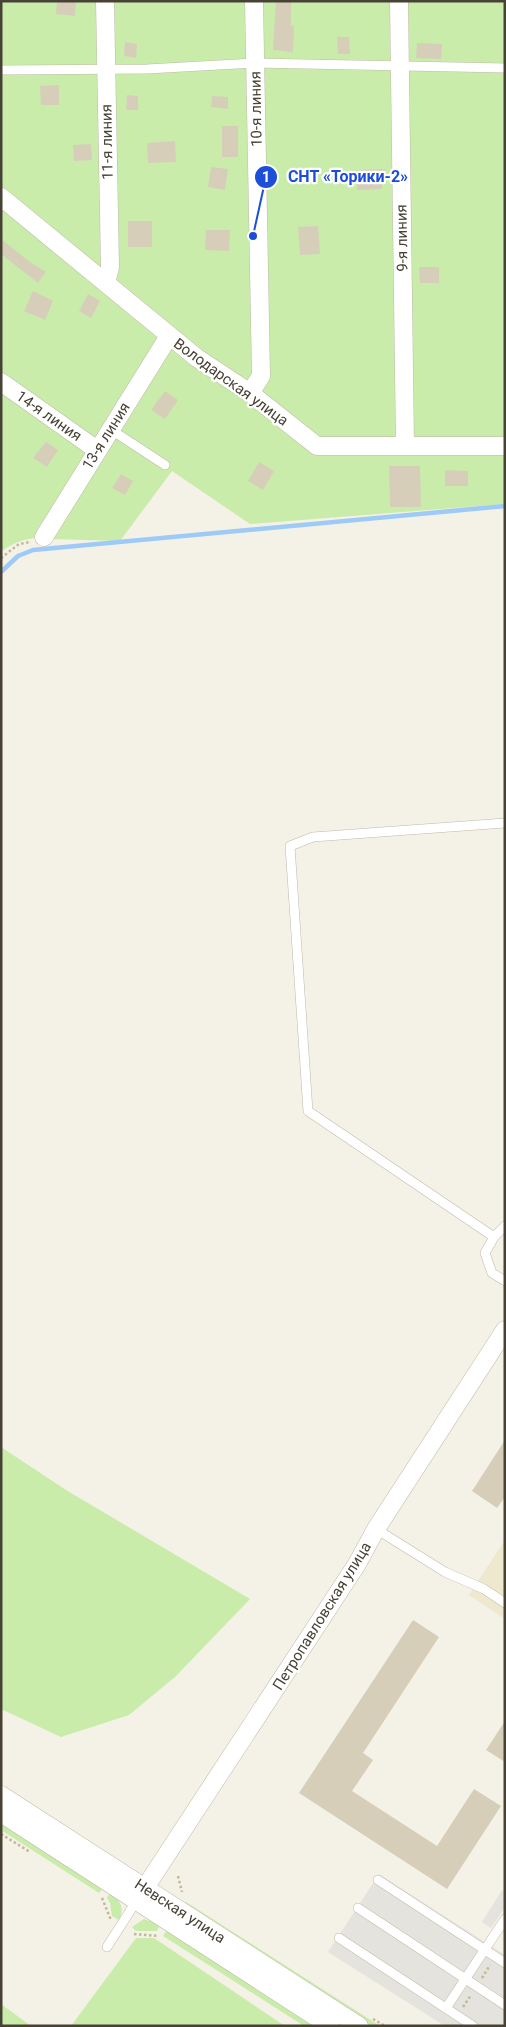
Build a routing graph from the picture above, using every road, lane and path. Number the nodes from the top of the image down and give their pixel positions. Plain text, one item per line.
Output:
1 (105, 1) edge
2 (254, 1) edge
3 (399, 1) edge
4 (255, 63) junction
5 (400, 66) junction
6 (505, 68) edge
7 (1, 70) edge
8 (105, 70) junction
9 (1, 197) edge
10 (106, 283) junction
11 (169, 336) junction
12 (1, 382) edge
13 (250, 393) junction
14 (110, 429) junction
15 (405, 445) junction
16 (505, 446) edge
17 (97, 450) junction
18 (165, 465) dead end
19 (41, 541) joint
20 (1, 558) edge
21 (505, 823) edge
22 (505, 1226) edge
23 (494, 1238) junction
24 (505, 1281) edge
25 (505, 1330) edge
26 (376, 1530) junction
27 (505, 1602) edge
28 (1, 1795) edge
29 (1, 1814) edge
30 (1, 1834) edge
31 (35, 1855) dead end
32 (378, 1880) dead end
33 (141, 1894) junction
34 (102, 1898) dead end
35 (358, 1908) dead end
36 (505, 1919) edge
37 (111, 1920) dead end
38 (134, 1934) dead end
39 (339, 1938) dead end
40 (167, 1941) dead end
41 (107, 1947) dead end
42 (484, 1950) junction
43 (505, 1963) edge
44 (465, 1979) junction
45 (505, 2005) edge
46 (446, 2008) junction
47 (330, 2026) edge
48 (359, 2026) edge
49 (473, 2026) edge

1 - 8 street, 11-я линия
2 - 4 street, 10-я линия
3 - 5 street, 9-я линия
4 - 5 lane
4 - 8 lane
4 - 13 street, 10-я линия
5 - 6 lane
5 - 15 street, 9-я линия
7 - 8 lane
8 - 10 street, 11-я линия
9 - 10 street, Володарская улица
10 - 11 street, Володарская улица
11 - 13 street, Володарская улица
11 - 14 street, 13-я линия
12 - 17 street, 14-я линия
13 - 15 street, Володарская улица
14 - 17 street, 13-я линия
14 - 18 lane
15 - 16 street, Володарская улица
17 - 19 street, 13-я линия
19 - 20 path
21 - 23 lane
22 - 23 lane
23 - 24 lane
25 - 26 street, Петропавловская улица
26 - 27 lane
26 - 33 street, Петропавловская улица
28 - 33 street, Невская улица
29 - 33 street, Невская улица
30 - 31 path
32 - 42 lane
33 - 41 lane
33 - 47 street, Невская улица
33 - 48 street, Невская улица
34 - 37 path
35 - 44 lane
36 - 42 lane
38 - 40 path
39 - 46 lane
42 - 43 lane
42 - 44 lane
44 - 45 lane
44 - 46 lane
46 - 49 lane

